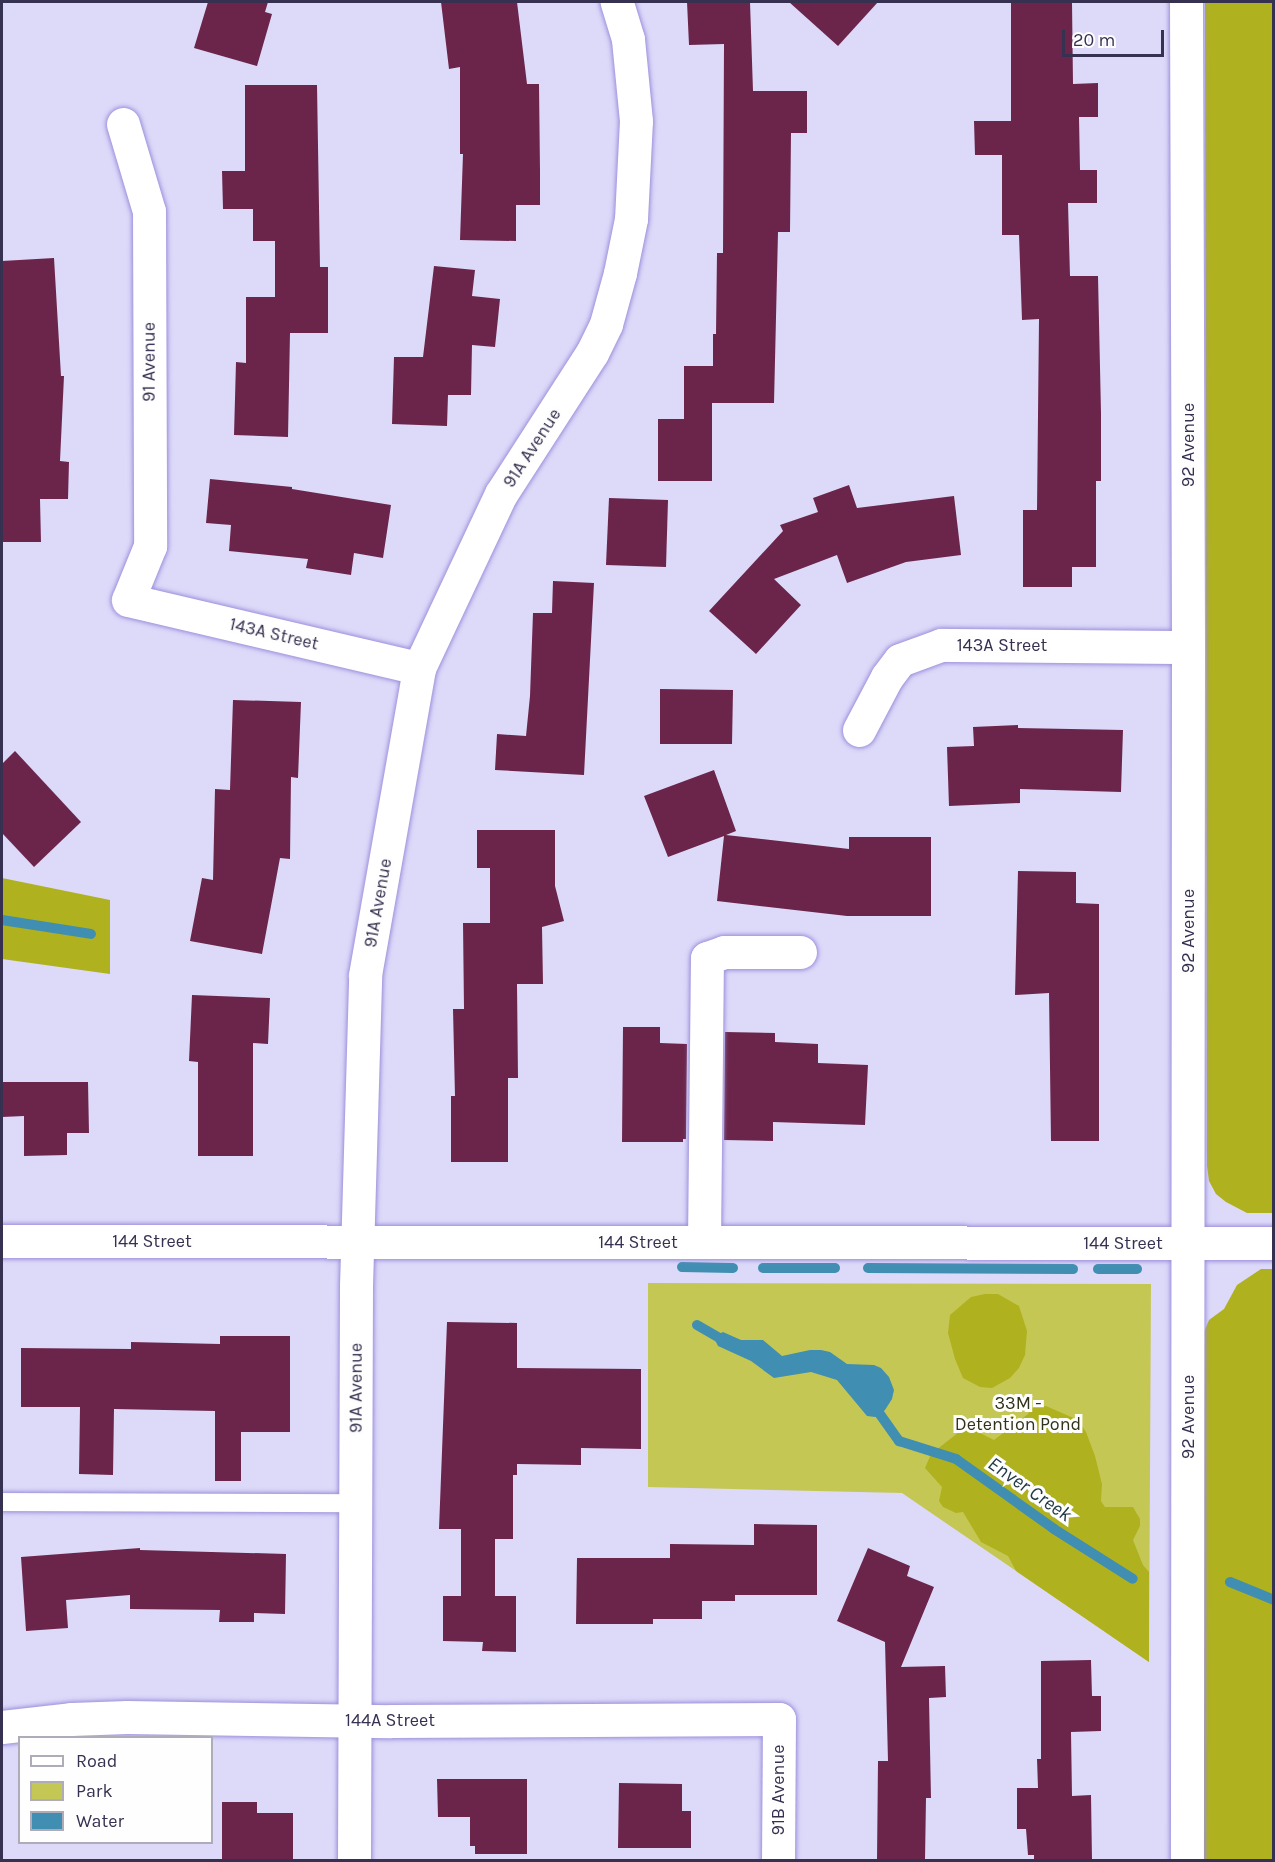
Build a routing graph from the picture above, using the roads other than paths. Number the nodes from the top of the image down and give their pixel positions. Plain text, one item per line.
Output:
1 (617, 2) edge
2 (1186, 2) edge
3 (123, 124) dead end
4 (128, 600) joint
5 (1188, 647) junction
6 (419, 668) junction
7 (859, 730) dead end
8 (800, 952) dead end
9 (2, 1240) edge
10 (357, 1242) junction
11 (704, 1242) junction
12 (1188, 1243) junction
13 (1274, 1243) edge
14 (2, 1502) edge
15 (356, 1503) junction
16 (779, 1719) joint
17 (355, 1720) junction
18 (2, 1727) edge
19 (354, 1860) edge
20 (778, 1860) edge
21 (1187, 1860) edge

1 - 6 street, 91A Avenue
2 - 5 street, 92 Avenue
3 - 4 street, 91 Avenue
4 - 6 street, 143A Street
5 - 7 street, 143A Street
5 - 12 street, 92 Avenue
6 - 10 street, 91A Avenue
8 - 11 street
9 - 10 street, 144 Street
10 - 11 street, 144 Street
10 - 15 street, 91A Avenue
11 - 12 street, 144 Street
12 - 13 street, 144 Street
12 - 21 street, 92 Avenue
14 - 15 lane
15 - 17 street, 91A Avenue
16 - 17 street, 144A Street
16 - 20 street, 91B Avenue
17 - 18 street, 144A Street
17 - 19 street, 91A Avenue

